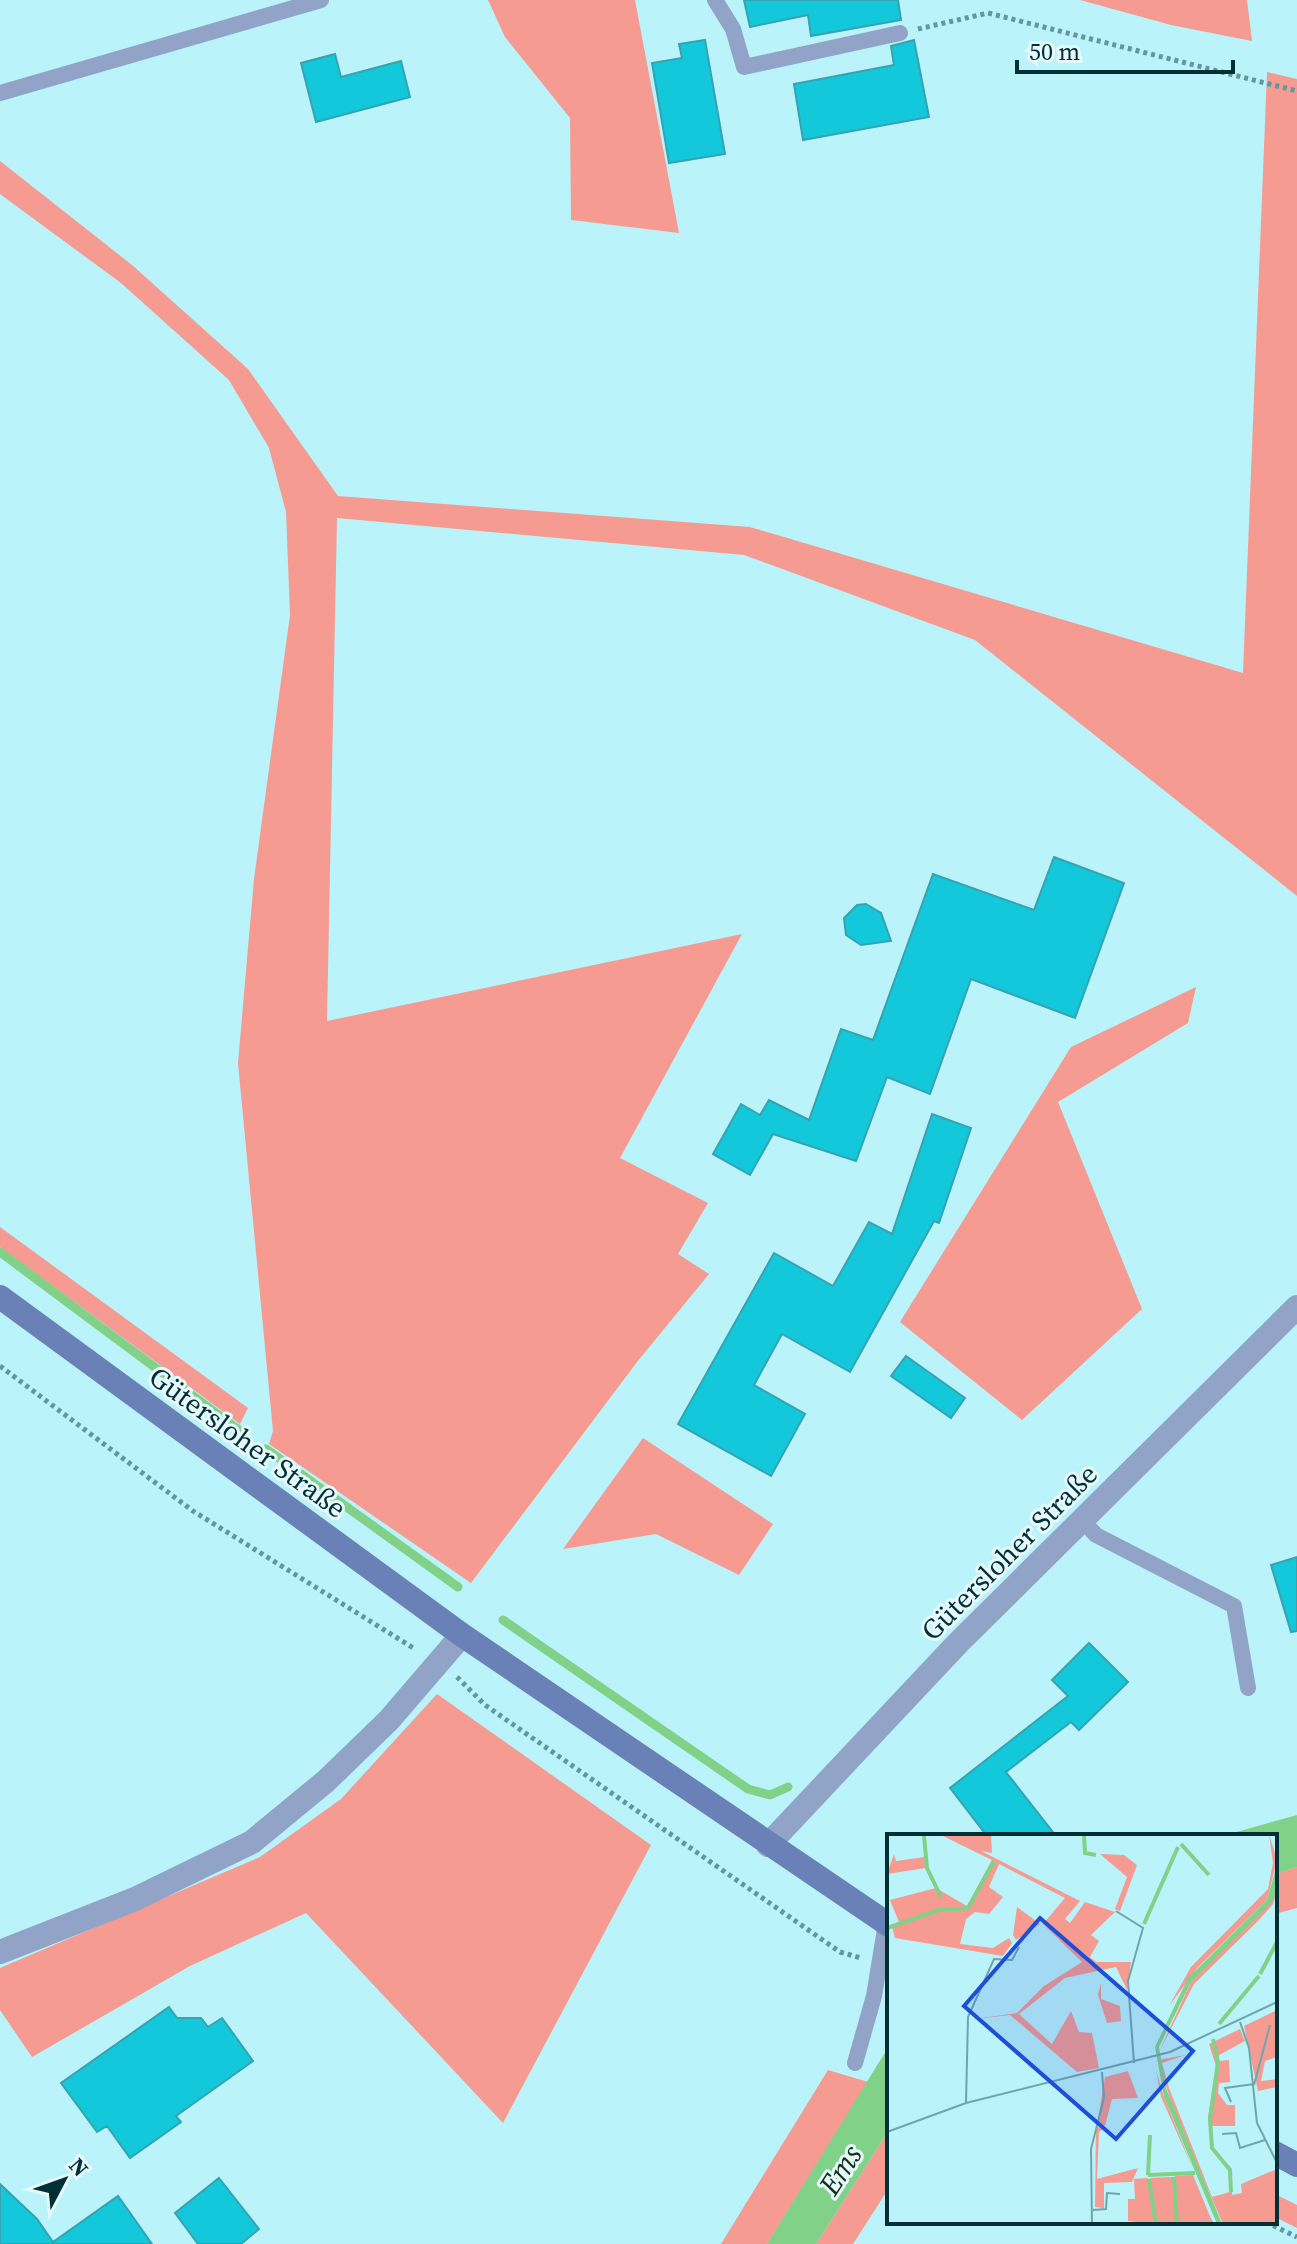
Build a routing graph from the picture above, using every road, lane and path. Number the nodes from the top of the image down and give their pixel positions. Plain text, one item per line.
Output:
1 (321, 0) edge
2 (715, 0) edge
3 (900, 33) joint
4 (1297, 91) edge
5 (0, 93) edge
6 (0, 1297) edge
7 (1297, 1307) edge
8 (0, 1366) edge
9 (1084, 1522) junction
10 (462, 1635) junction
11 (437, 1664) junction
12 (1248, 1688) dead end
13 (768, 1845) junction
14 (887, 1923) edge
15 (887, 1928) edge
16 (0, 1952) edge
17 (879, 1964) junction
18 (855, 2063) dead end
19 (1277, 2154) edge
20 (1297, 2165) edge
21 (1270, 2224) edge
22 (1297, 2237) edge

1 - 5 lane
2 - 3 lane
3 - 4 path
6 - 10 main road, Gütersloher Straße
7 - 9 street, Gütersloher Straße
8 - 11 path
9 - 12 lane
9 - 13 street, Gütersloher Straße
10 - 11 street
10 - 13 main road, Gütersloher Straße
11 - 16 street
11 - 17 path
13 - 14 main road, Gütersloher Straße
15 - 17 lane
17 - 18 lane
19 - 20 main road
21 - 22 path

